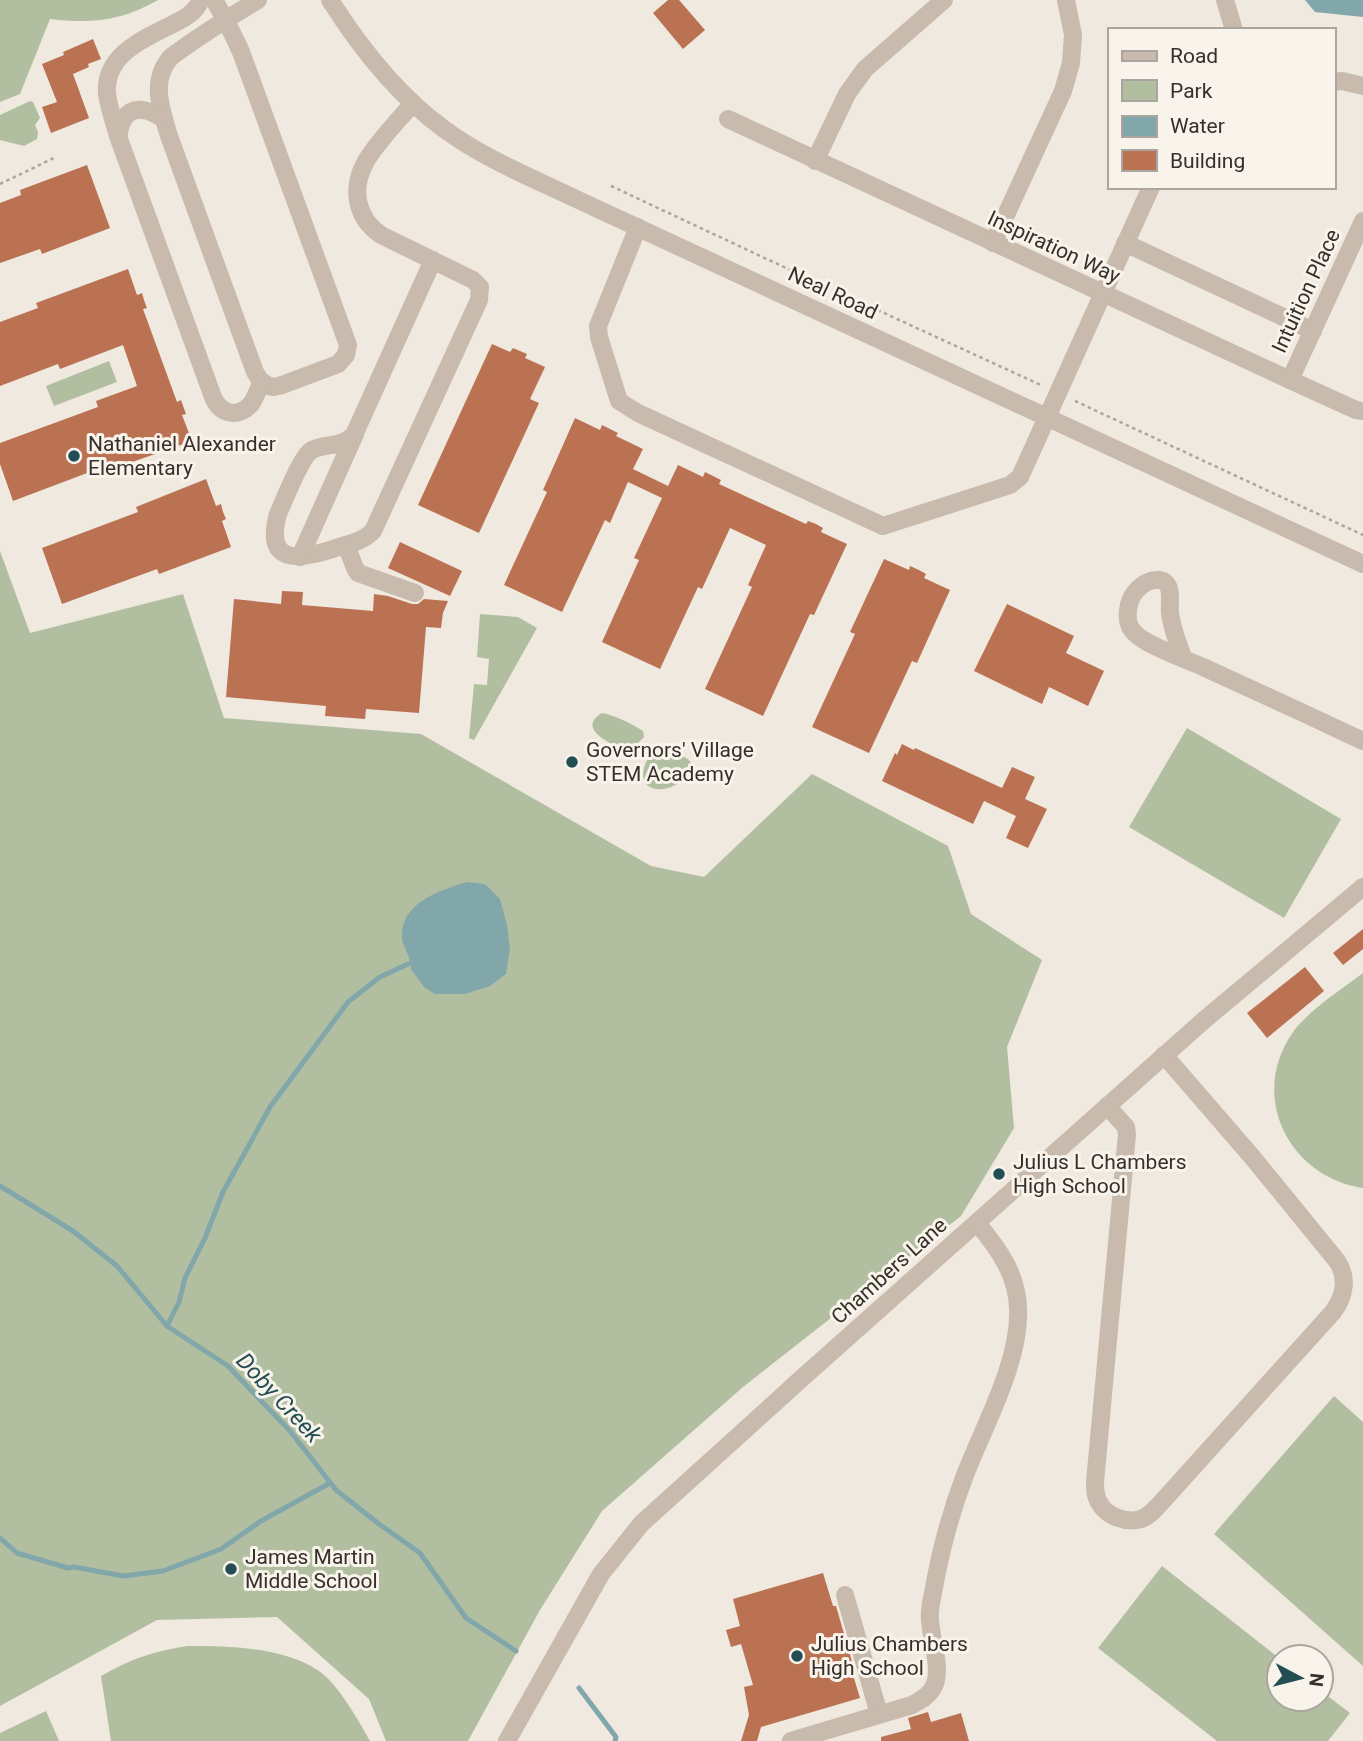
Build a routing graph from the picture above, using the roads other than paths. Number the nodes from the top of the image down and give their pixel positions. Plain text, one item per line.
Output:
1 (201, 0) edge
2 (215, 0) edge
3 (258, 0) edge
4 (330, 0) edge
5 (944, 0) edge
6 (1066, 0) edge
7 (1225, 0) edge
8 (225, 19) junction
9 (1233, 28) edge
10 (1335, 82) edge
11 (1363, 86) edge
12 (413, 103) junction
13 (164, 119) junction
14 (728, 119) dead end
15 (118, 139) junction
16 (816, 161) junction
17 (1150, 189) edge
18 (1363, 221) edge
19 (638, 227) junction
20 (993, 243) junction
21 (1125, 243) junction
22 (433, 260) junction
23 (1102, 294) junction
24 (1313, 331) junction
25 (1290, 380) junction
26 (262, 382) junction
27 (1363, 411) edge
28 (1046, 416) junction
29 (358, 428) junction
30 (346, 545) junction
31 (300, 557) junction
32 (1363, 564) edge
33 (415, 593) dead end
34 (1184, 659) dead end
35 (1363, 741) edge
36 (1363, 887) edge
37 (1164, 1055) junction
38 (1107, 1106) junction
39 (977, 1223) junction
40 (845, 1595) dead end
41 (879, 1714) junction
42 (507, 1741) edge
43 (790, 1741) edge

1 - 15 street
2 - 8 street
3 - 8 street
4 - 12 street, Neal Road
5 - 16 street
6 - 20 street
7 - 9 street
8 - 13 street
8 - 26 street
10 - 11 street
12 - 19 street, Neal Road
12 - 22 street
13 - 15 street
13 - 26 street
14 - 16 street, Inspiration Way
15 - 26 street
16 - 20 street, Inspiration Way
17 - 21 street
18 - 24 street, Intuition Place
19 - 28 street, Neal Road
19 - 28 street
20 - 23 street, Inspiration Way
21 - 23 street
21 - 24 street
22 - 29 street
22 - 30 street
23 - 25 street, Inspiration Way
23 - 28 street
24 - 25 street, Intuition Place
25 - 27 street, Inspiration Way
28 - 32 street, Neal Road
29 - 31 street
29 - 31 street
30 - 31 street
30 - 33 street
34 - 35 street
36 - 37 street, Chambers Lane
37 - 38 street, Chambers Lane
37 - 38 street
38 - 39 street, Chambers Lane
39 - 41 street
39 - 42 street, Chambers Lane
40 - 41 street
41 - 43 street

